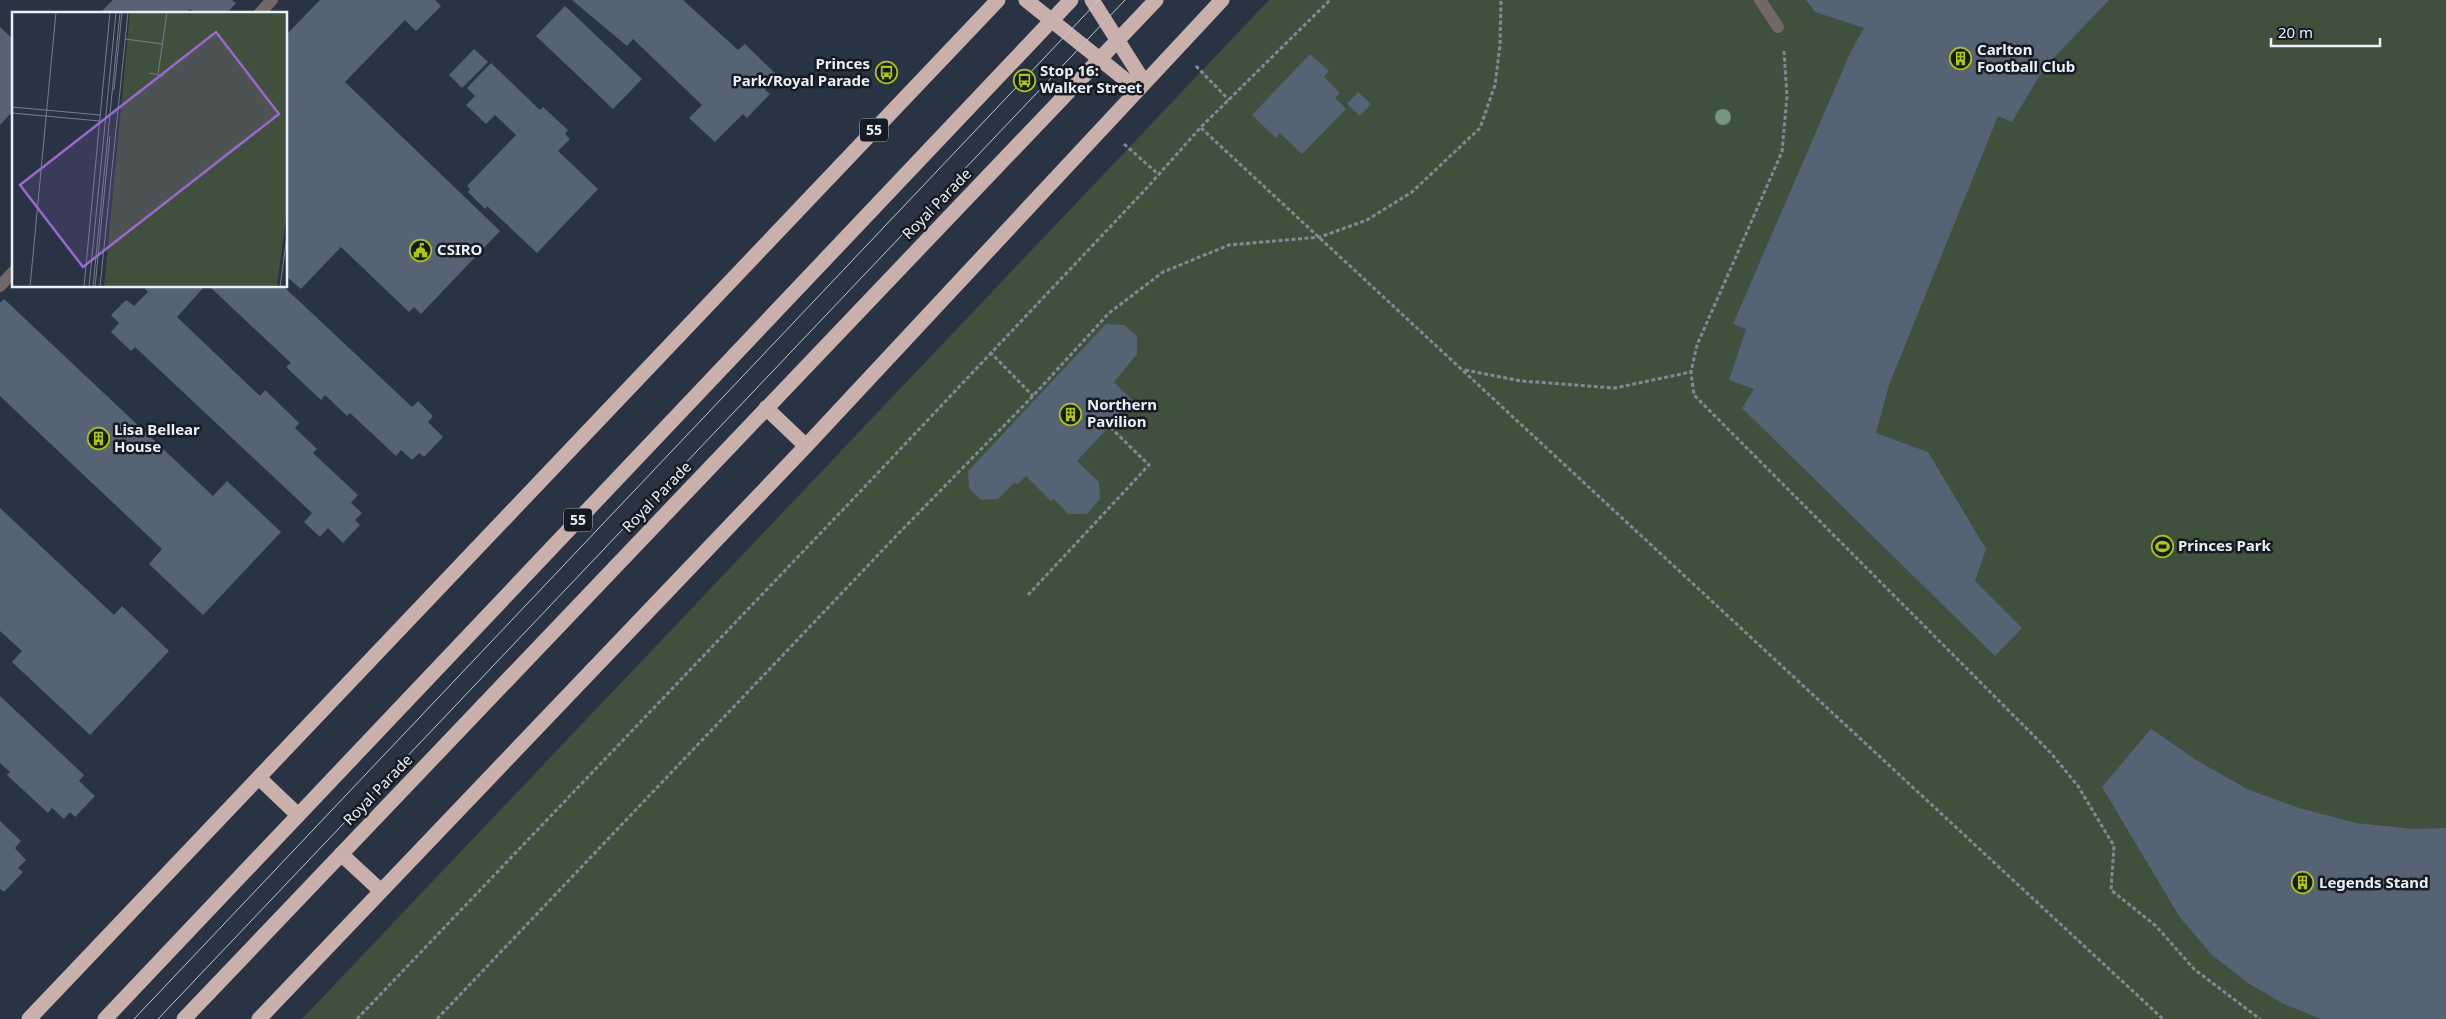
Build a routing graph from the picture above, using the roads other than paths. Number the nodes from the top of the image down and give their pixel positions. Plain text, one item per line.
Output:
1 (272, 0) edge
2 (998, 0) edge
3 (1026, 0) edge
4 (1071, 0) edge
5 (1092, 0) edge
6 (1156, 0) edge
7 (1222, 0) edge
8 (1760, 0) edge
9 (260, 12) edge
10 (1052, 21) junction
11 (1778, 27) road end
12 (1117, 39) junction
13 (1099, 59) junction
14 (1141, 85) junction
15 (12, 273) edge
16 (0, 286) edge
17 (766, 408) junction
18 (806, 446) junction
19 (259, 778) junction
20 (298, 815) junction
21 (342, 854) junction
22 (381, 891) junction
23 (29, 1019) edge
24 (105, 1019) edge
25 (184, 1019) edge
26 (259, 1019) edge

1 - 9 lane
2 - 19 highway, 55
3 - 10 highway
4 - 10 highway, 55
5 - 12 highway
6 - 12 highway, Royal Parade
7 - 14 highway
8 - 11 lane
10 - 13 highway
10 - 20 highway, 55
12 - 13 highway, Royal Parade
12 - 14 highway
13 - 14 highway
13 - 17 highway, Royal Parade
14 - 18 highway
15 - 16 lane
17 - 18 highway
17 - 21 highway, Royal Parade
18 - 22 highway
19 - 20 highway
19 - 23 highway, 55
20 - 24 highway, 55
21 - 22 highway
21 - 25 highway, Royal Parade
22 - 26 highway

